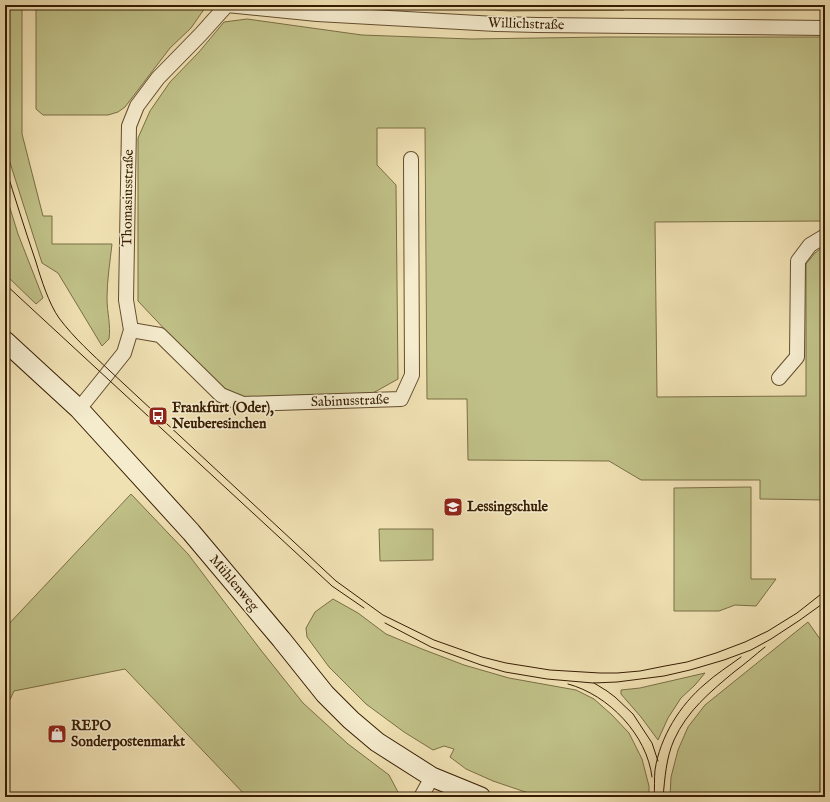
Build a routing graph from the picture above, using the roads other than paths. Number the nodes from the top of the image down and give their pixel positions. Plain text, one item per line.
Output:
1 (227, 5) edge
2 (825, 28) edge
3 (410, 159) dead end
4 (825, 236) edge
5 (131, 330) junction
6 (5, 341) edge
7 (779, 378) dead end
8 (79, 409) junction
9 (432, 777) junction
10 (421, 797) edge
11 (481, 797) edge

1 - 2 street, Willichstraße
1 - 5 street, Thomasiusstraße
3 - 5 street, Sabinusstraße
4 - 7 street
5 - 8 street, Thomasiusstraße
6 - 8 street, Mühlenweg
8 - 9 street, Mühlenweg
9 - 10 street
9 - 11 street, Mühlenweg

